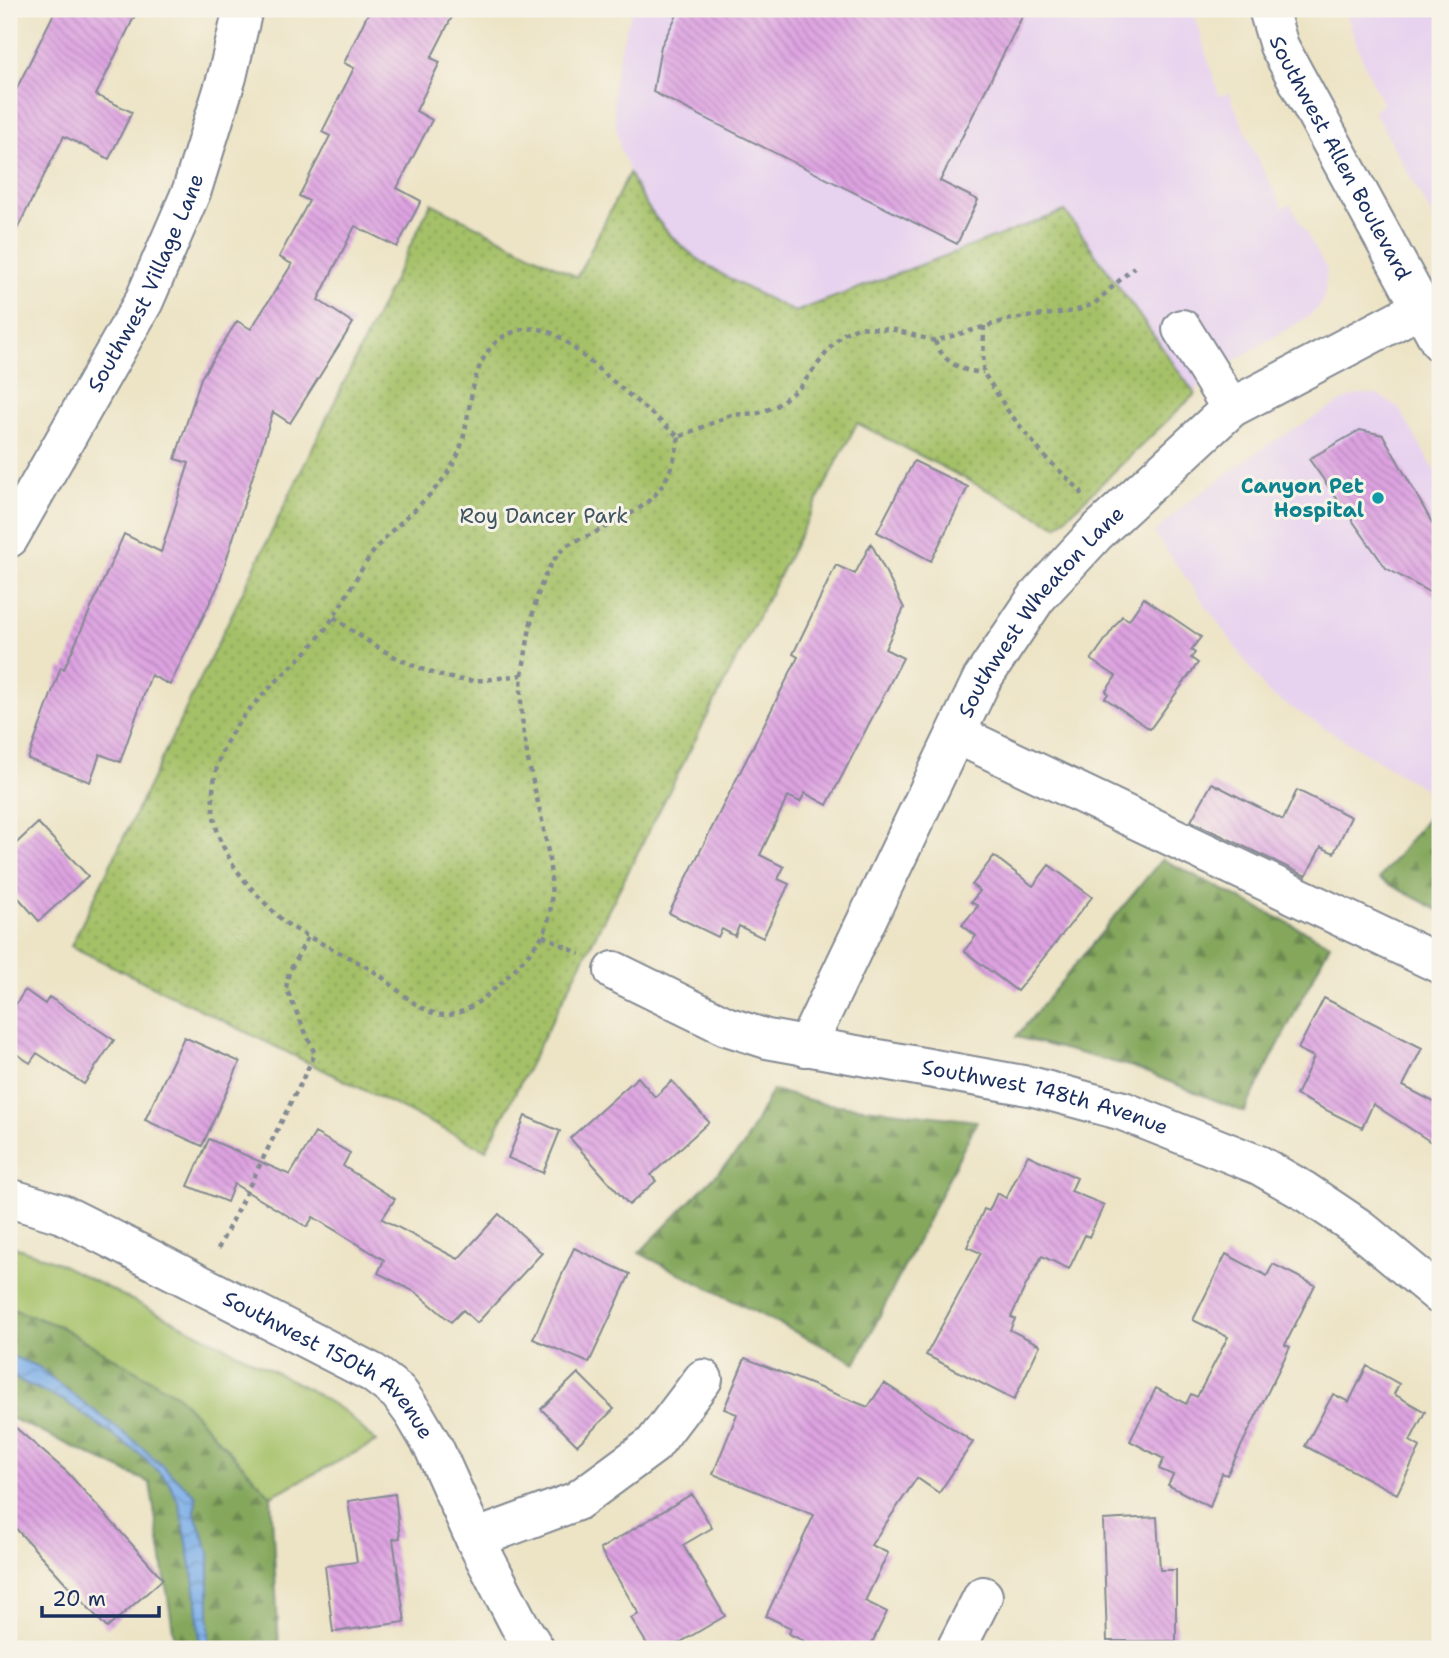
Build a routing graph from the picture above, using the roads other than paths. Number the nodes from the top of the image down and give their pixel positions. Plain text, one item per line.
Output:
1 (243, 9) edge
2 (1268, 9) edge
3 (1421, 308) junction
4 (1182, 329) dead end
5 (1440, 342) edge
6 (1231, 408) junction
7 (9, 538) edge
8 (956, 734) junction
9 (1440, 964) edge
10 (614, 971) dead end
11 (806, 1047) junction
12 (9, 1198) edge
13 (1440, 1295) edge
14 (703, 1379) dead end
15 (475, 1539) junction
16 (983, 1596) dead end
17 (535, 1649) edge
18 (956, 1649) edge

1 - 7 street, Southwest Village Lane
2 - 3 street, Southwest Allen Boulevard
3 - 5 street, Southwest Allen Boulevard
3 - 6 street, Southwest Wheaton Lane
4 - 6 street
6 - 8 street, Southwest Wheaton Lane
8 - 9 street
8 - 11 street, Southwest Wheaton Lane
10 - 11 street, Southwest 148th Avenue
11 - 13 street, Southwest 148th Avenue
12 - 15 street, Southwest 150th Avenue
14 - 15 street
15 - 17 street, Southwest 150th Avenue
16 - 18 street

